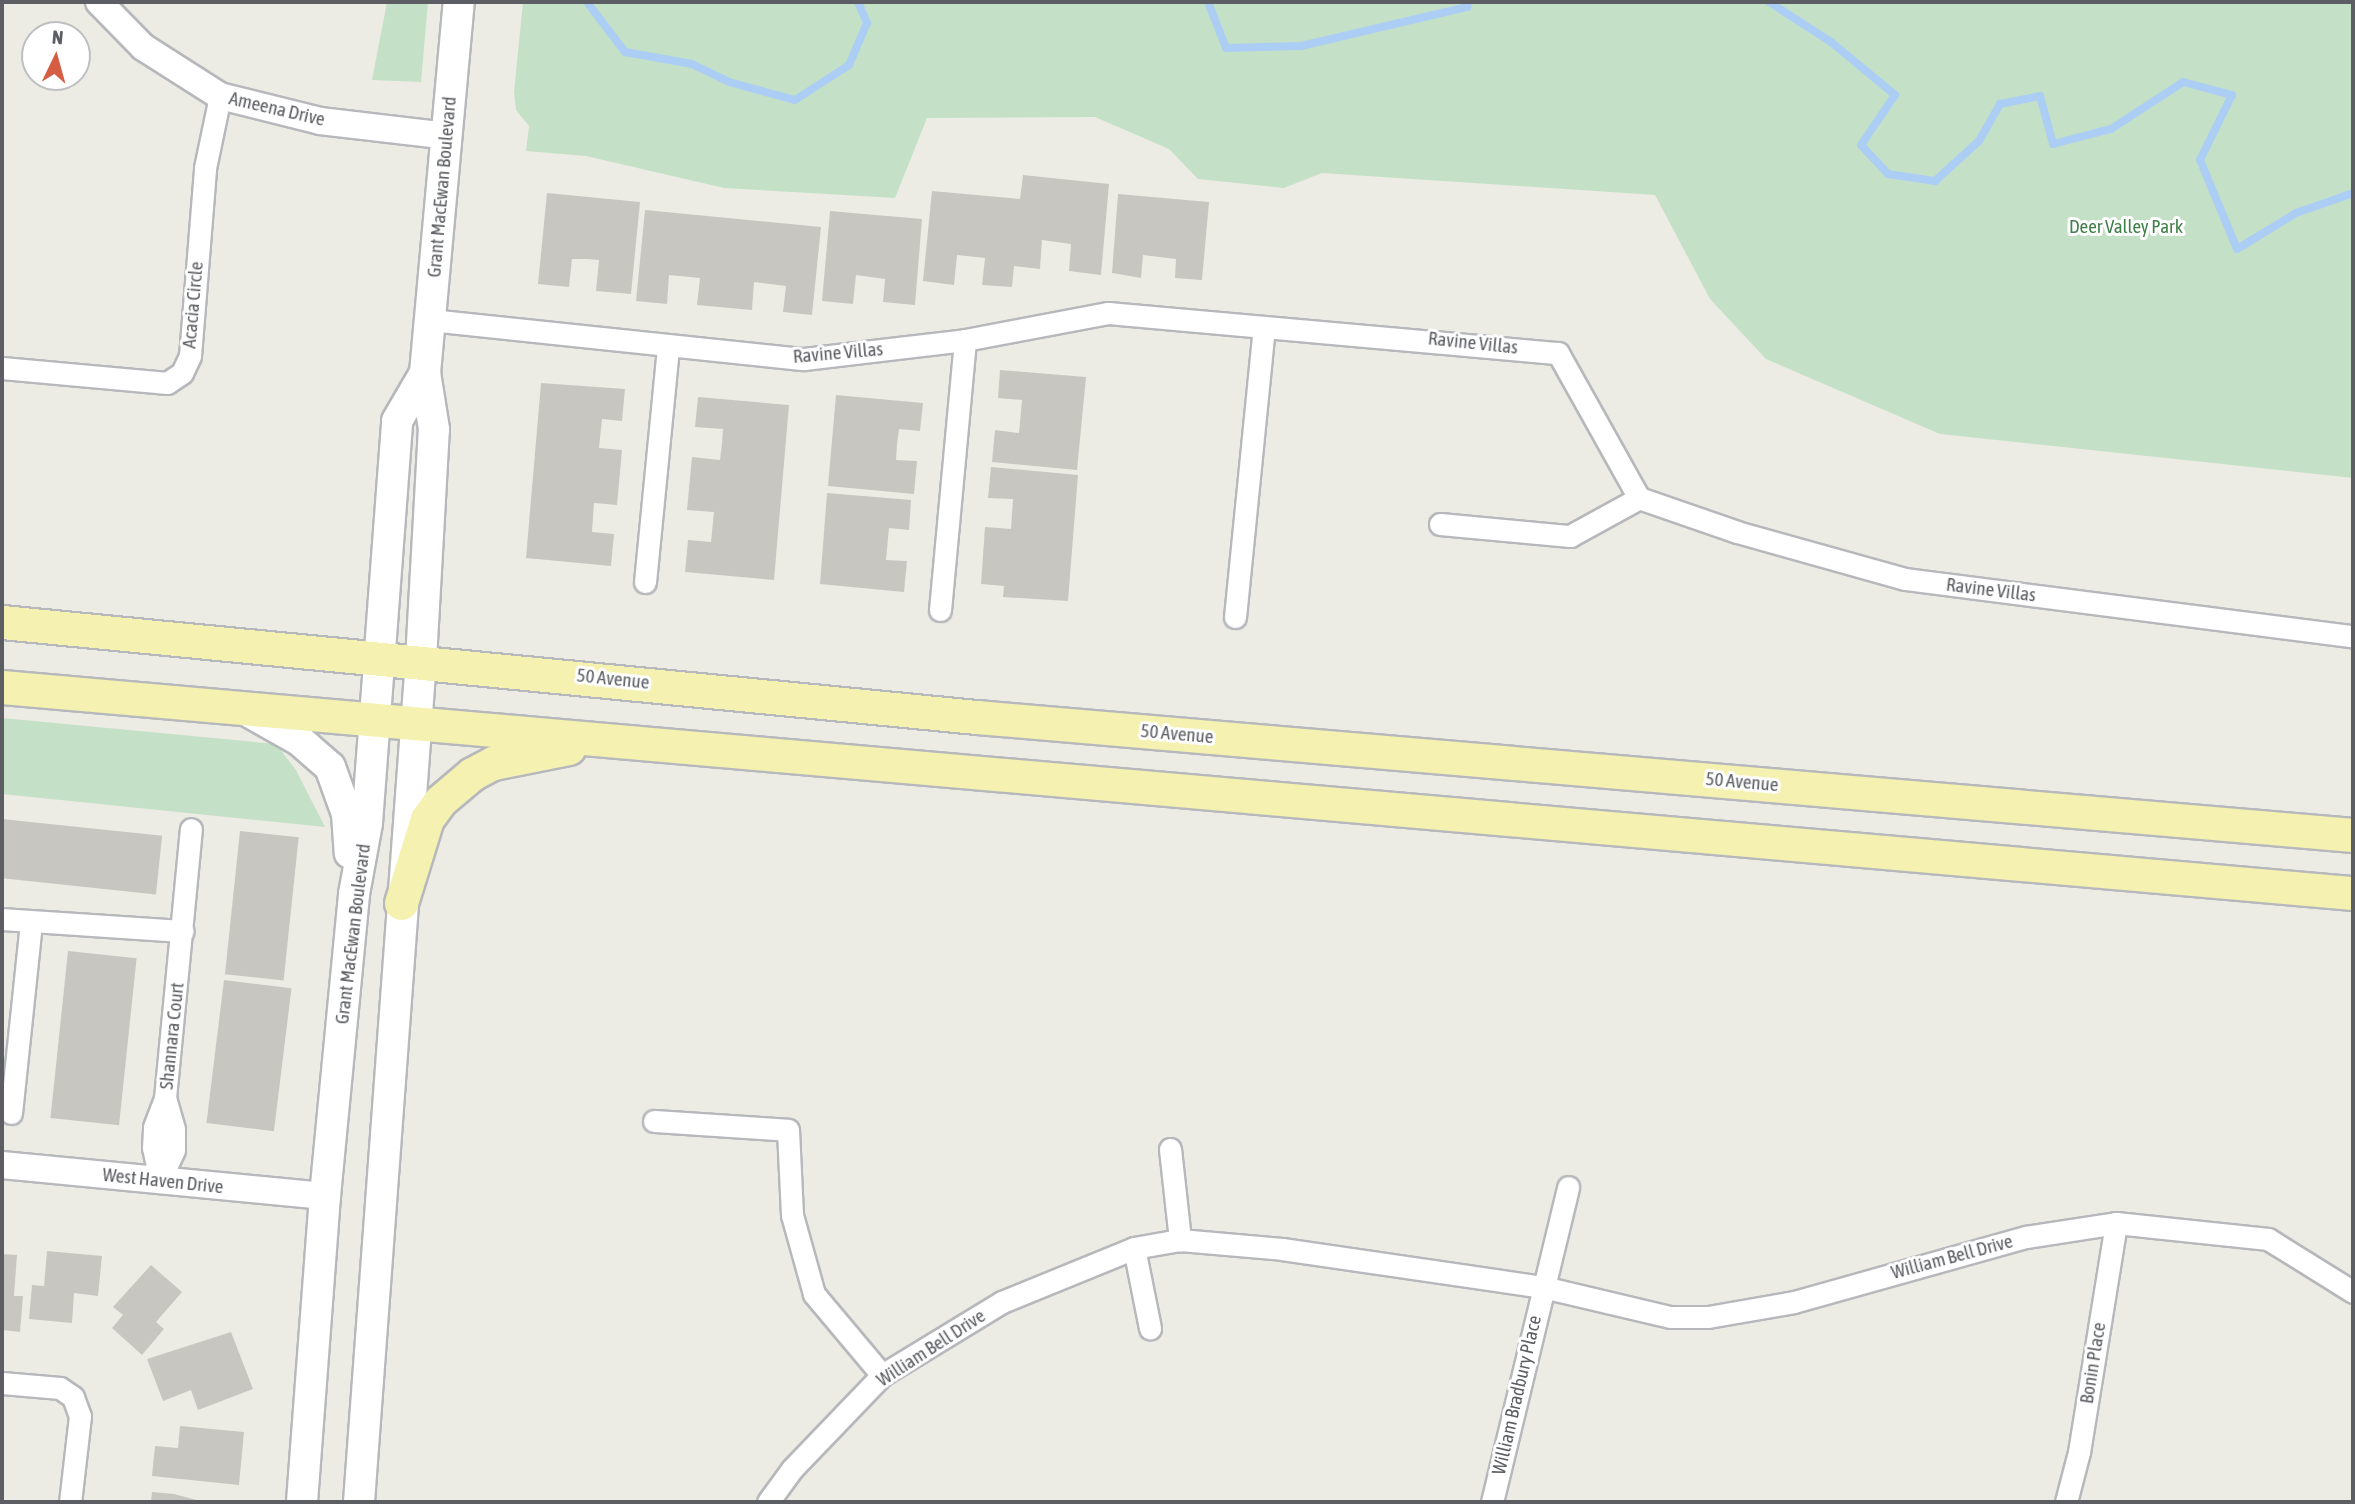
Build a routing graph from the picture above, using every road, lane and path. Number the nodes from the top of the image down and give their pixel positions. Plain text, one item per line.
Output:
1 (99, 2) edge
2 (459, 2) edge
3 (220, 96) junction
4 (447, 136) junction
5 (430, 320) junction
6 (1264, 328) junction
7 (965, 340) junction
8 (668, 346) junction
9 (2, 368) edge
10 (425, 373) junction
11 (1639, 498) junction
12 (1440, 524) dead end
13 (645, 582) dead end
14 (940, 610) dead end
15 (1235, 617) dead end
16 (2, 622) edge
17 (2353, 636) edge
18 (379, 657) junction
19 (421, 660) junction
20 (2, 687) edge
21 (239, 706) junction
22 (375, 718) junction
23 (416, 722) junction
24 (619, 741) junction
25 (191, 828) dead end
26 (2353, 835) edge
27 (2353, 893) edge
28 (354, 894) junction
29 (401, 902) junction
30 (2, 919) edge
31 (31, 922) junction
32 (183, 931) junction
33 (11, 1113) dead end
34 (654, 1121) dead end
35 (1170, 1149) dead end
36 (2, 1166) edge
37 (160, 1180) junction
38 (1568, 1186) dead end
39 (325, 1196) junction
40 (2116, 1223) junction
41 (1180, 1240) junction
42 (1134, 1248) junction
43 (1543, 1287) junction
44 (2353, 1292) edge
45 (1150, 1328) dead end
46 (882, 1375) junction
47 (2, 1383) edge
48 (70, 1502) edge
49 (302, 1502) edge
50 (359, 1502) edge
51 (768, 1502) edge
52 (1492, 1502) edge
53 (2066, 1502) edge

1 - 3 street, Ameena Drive
2 - 4 main road, Grant MacEwan Boulevard
3 - 4 street, Ameena Drive
3 - 9 street, Acacia Circle
4 - 5 main road, Grant MacEwan Boulevard
5 - 8 street, Ravine Villas
5 - 10 main road, Grant MacEwan Boulevard
6 - 7 street, Ravine Villas
6 - 11 street, Ravine Villas
6 - 15 street
7 - 8 street, Ravine Villas
7 - 14 street
8 - 13 street
10 - 18 main road, Grant MacEwan Boulevard
10 - 19 main road, Grant MacEwan Boulevard
11 - 12 street
11 - 17 street, Ravine Villas
16 - 18 main road, 50 Avenue
18 - 19 main road, 50 Avenue
18 - 22 main road, Grant MacEwan Boulevard
19 - 23 main road, Grant MacEwan Boulevard
19 - 26 main road, 50 Avenue
20 - 21 main road
21 - 22 main road
21 - 28 main road
22 - 23 main road
22 - 28 main road, Grant MacEwan Boulevard
23 - 24 main road
23 - 29 main road, Grant MacEwan Boulevard
24 - 27 main road
24 - 29 main road
25 - 32 street, Shannara Court
28 - 39 main road, Grant MacEwan Boulevard
29 - 50 main road, Grant MacEwan Boulevard
30 - 31 street
31 - 32 street
31 - 33 street
32 - 37 street, Shannara Court
34 - 46 street
35 - 41 street
36 - 37 street, West Haven Drive
37 - 39 street, West Haven Drive
38 - 43 street
39 - 49 main road, Grant MacEwan Boulevard
40 - 43 street, William Bell Drive
40 - 44 street, William Bell Drive
40 - 53 street, Bonin Place
41 - 42 street, William Bell Drive
41 - 43 street, William Bell Drive
42 - 45 street
42 - 46 street, William Bell Drive
43 - 52 street, William Bradbury Place
46 - 51 street, William Bell Drive
47 - 48 street

